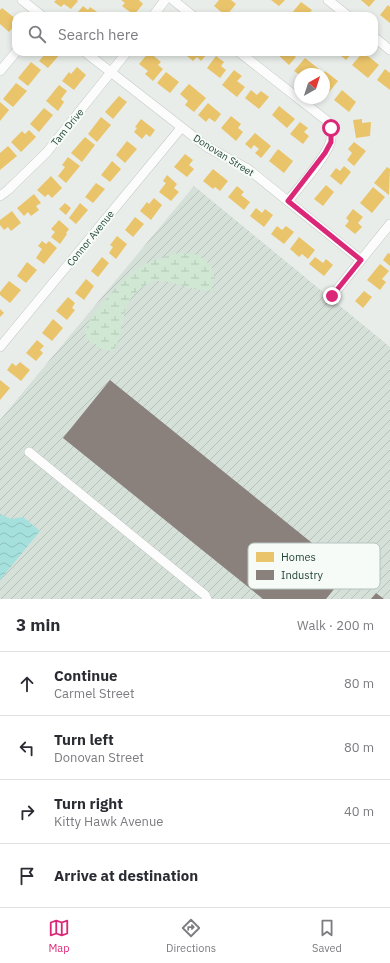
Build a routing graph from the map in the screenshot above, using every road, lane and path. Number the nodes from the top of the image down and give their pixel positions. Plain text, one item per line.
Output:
1 (22, 0) edge
2 (165, 0) edge
3 (173, 0) edge
4 (328, 0) edge
5 (37, 12) edge
6 (156, 12) edge
7 (188, 12) edge
8 (343, 12) edge
9 (378, 40) edge
10 (390, 50) edge
11 (13, 56) edge
12 (90, 56) edge
13 (124, 56) edge
14 (244, 56) edge
15 (0, 71) edge
16 (111, 73) junction
17 (181, 128) junction
18 (0, 196) edge
19 (288, 201) junction
20 (390, 224) edge
21 (361, 260) junction
22 (332, 296) dead end
23 (0, 347) edge
24 (29, 452) dead end
25 (206, 599) edge

1 - 5 street
2 - 6 street
3 - 7 street
4 - 8 street
9 - 10 street
11 - 15 street
12 - 16 street, Donovan Street
13 - 16 street, Tam Drive
14 - 19 street
16 - 17 street, Donovan Street
16 - 18 street, Tam Drive
17 - 19 street, Donovan Street
17 - 23 street, Connor Avenue
19 - 21 street, Donovan Street
20 - 21 street
21 - 22 street
24 - 25 street

